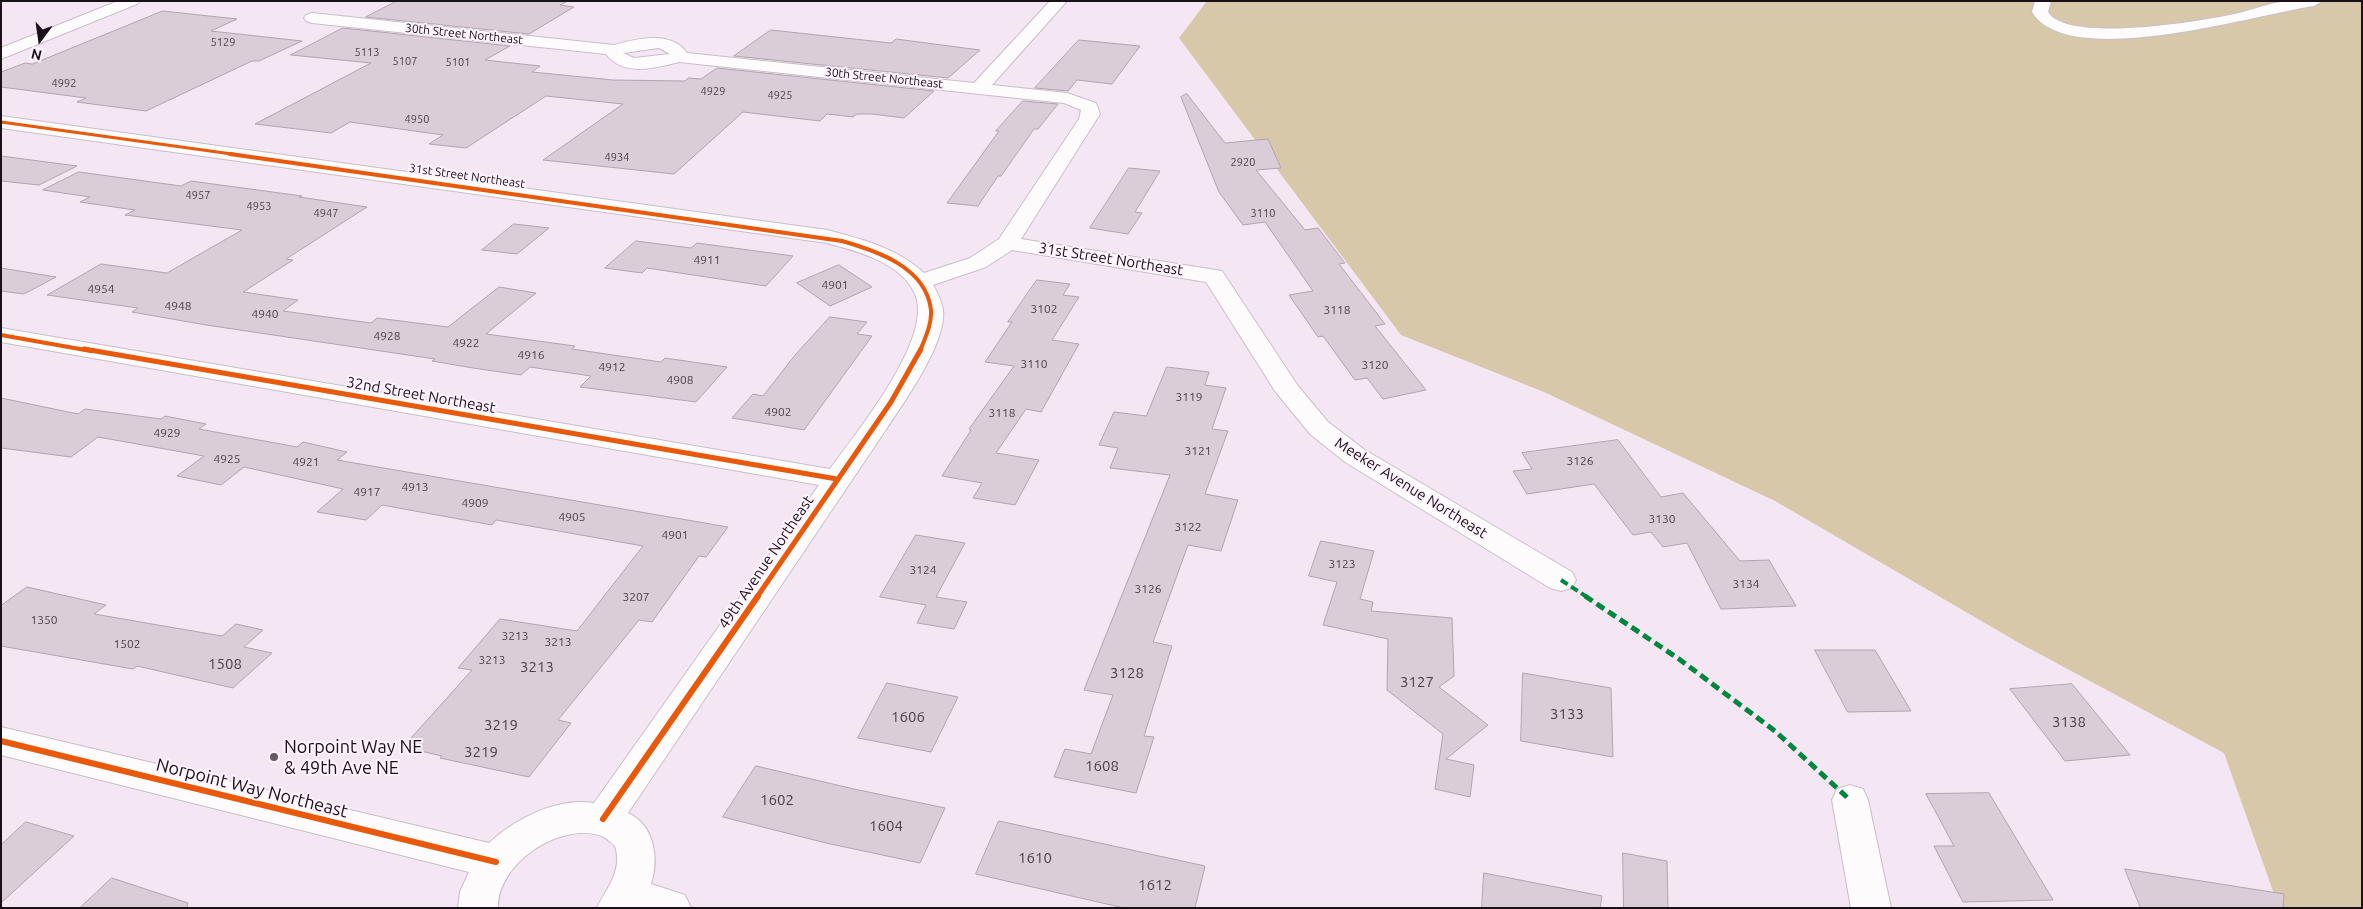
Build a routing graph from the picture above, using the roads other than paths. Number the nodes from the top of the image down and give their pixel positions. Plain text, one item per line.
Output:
1 (132, 1) edge
2 (1059, 1) edge
3 (2043, 1) edge
4 (2314, 1) edge
5 (312, 18) dead end
6 (1, 54) edge
7 (979, 88) junction
8 (1, 122) edge
9 (1007, 243) junction
10 (1214, 276) joint
11 (920, 281) junction
12 (1, 335) edge
13 (837, 479) junction
14 (1561, 580) dead end
15 (3, 744) edge
16 (1850, 800) dead end
17 (603, 819) junction
18 (496, 862) junction
19 (623, 901) edge
20 (478, 908) edge
21 (671, 908) edge
22 (1871, 908) edge

1 - 6 street
2 - 7 street
3 - 4 street
5 - 7 street, 30th Street Northeast
7 - 9 street, 30th Street Northeast
8 - 11 street, 31st Street Northeast
9 - 10 street, 31st Street Northeast
9 - 11 street
10 - 14 street, Meeker Avenue Northeast
11 - 13 street, 49th Avenue Northeast
12 - 13 street, 32nd Street Northeast
13 - 17 street, 49th Avenue Northeast
15 - 18 street, Norpoint Way Northeast
16 - 22 street
17 - 18 street
17 - 19 street
18 - 20 street
19 - 21 street

